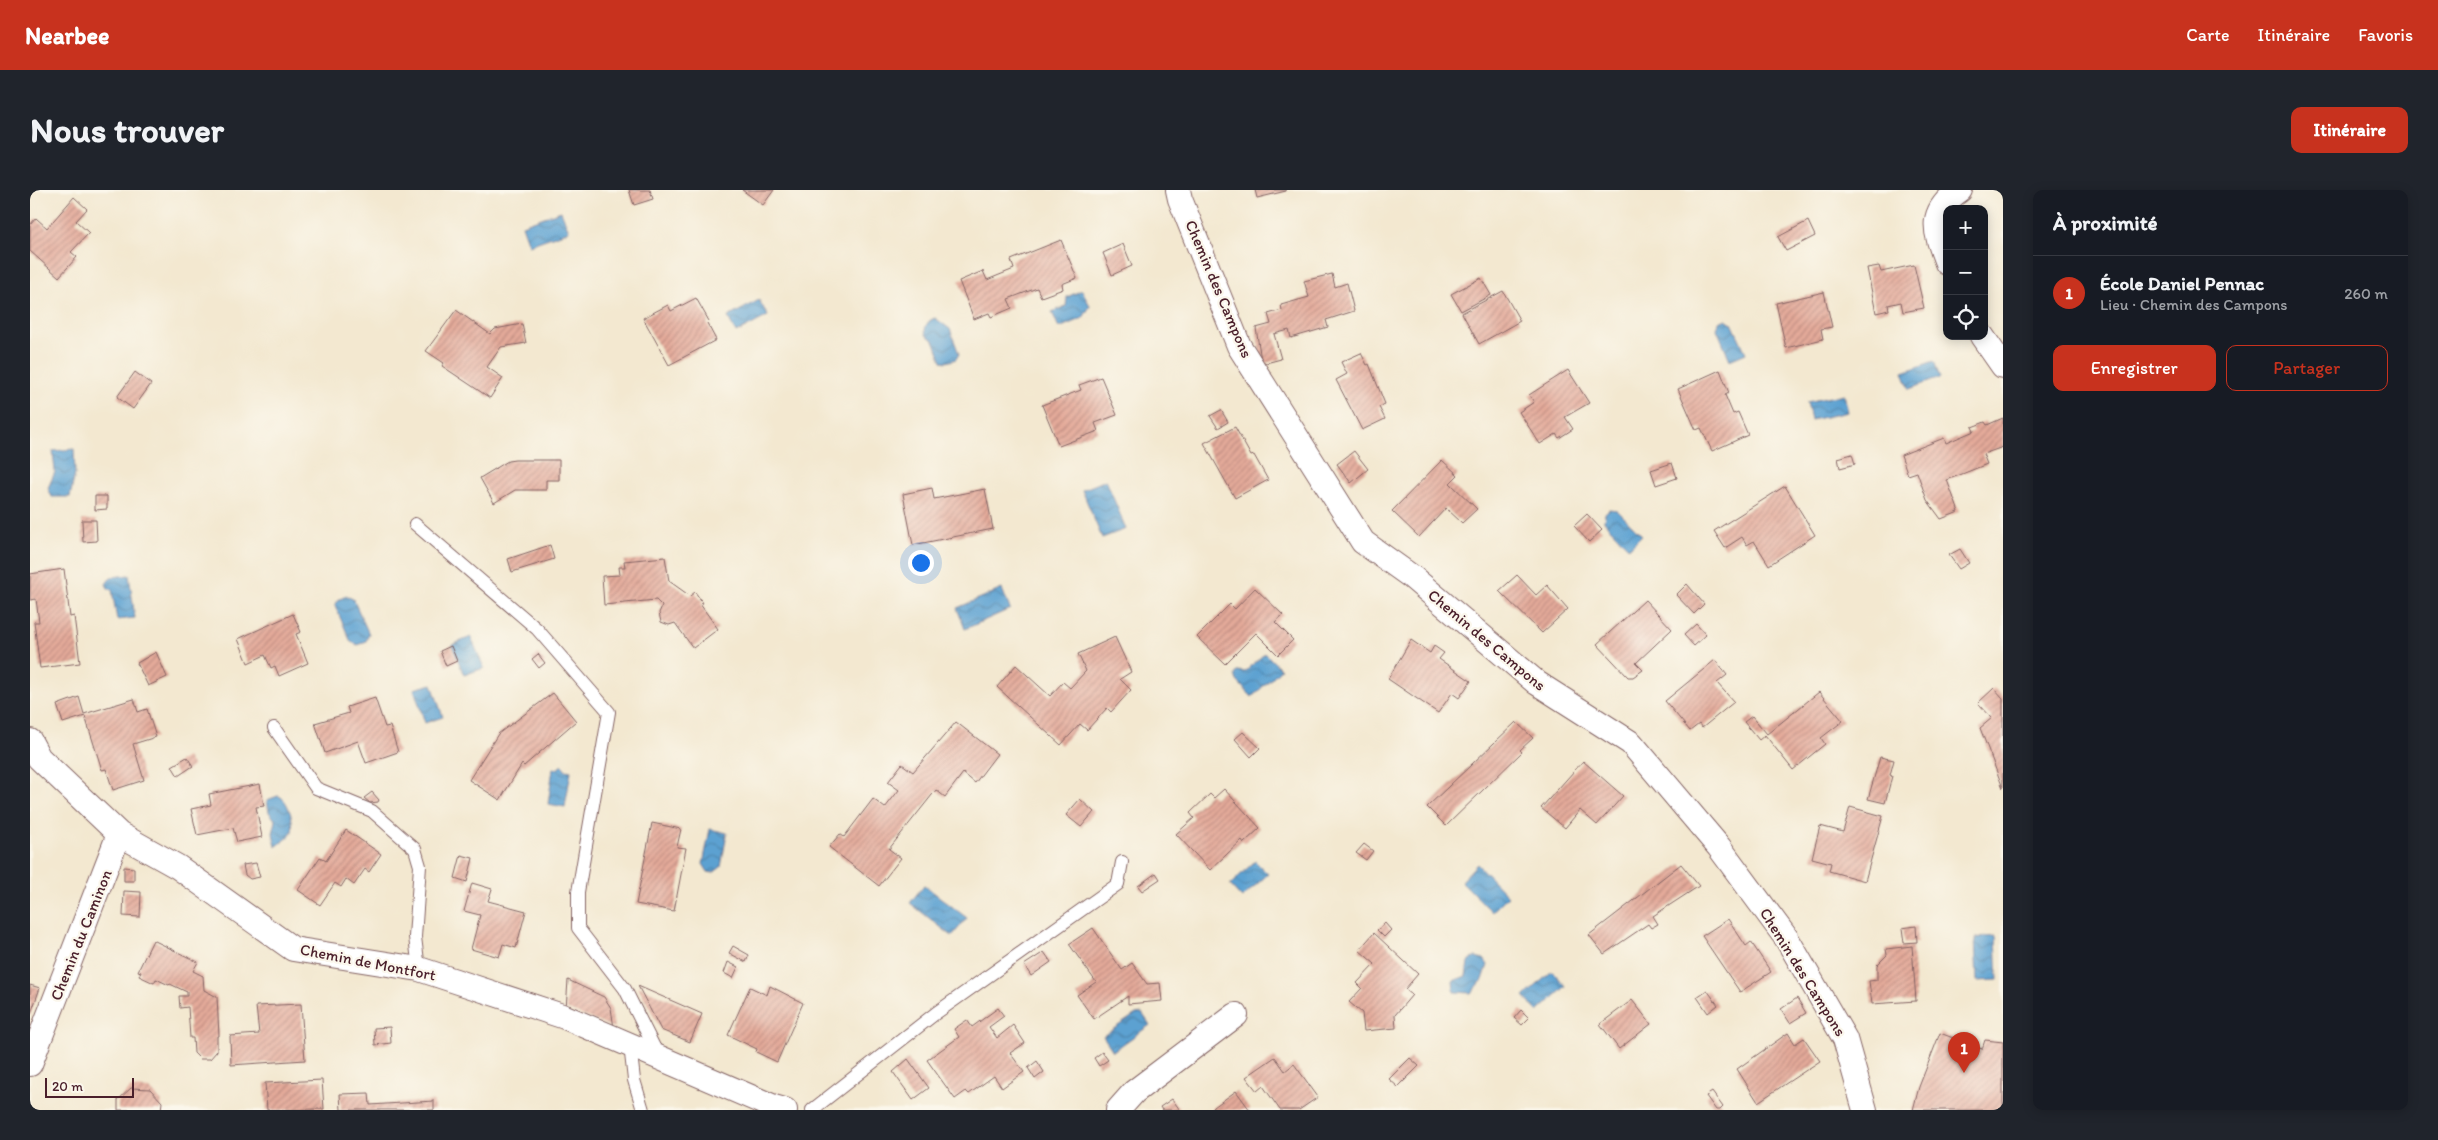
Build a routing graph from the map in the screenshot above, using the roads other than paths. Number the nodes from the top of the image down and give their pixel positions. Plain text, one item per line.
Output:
1 (1178, 190) edge
2 (1960, 190) edge
3 (1943, 252) edge
4 (1985, 340) edge
5 (2003, 366) edge
6 (416, 524) dead end
7 (274, 728) dead end
8 (30, 741) edge
9 (119, 834) junction
10 (1122, 862) dead end
11 (419, 968) junction
12 (1236, 1015) dead end
13 (630, 1045) junction
14 (659, 1058) junction
15 (30, 1064) edge
16 (643, 1110) edge
17 (785, 1110) edge
18 (812, 1110) edge
19 (1118, 1110) edge
20 (1865, 1110) edge

1 - 20 street, Chemin des Campons
2 - 3 street
4 - 5 street
6 - 14 lane
7 - 11 lane
8 - 9 street, Chemin de Montfort
9 - 11 street, Chemin de Montfort
9 - 15 street, Chemin du Caminon
10 - 18 lane
11 - 13 street, Chemin de Montfort
12 - 19 street
13 - 14 street, Chemin de Montfort
13 - 16 lane
14 - 17 street, Chemin de Montfort

